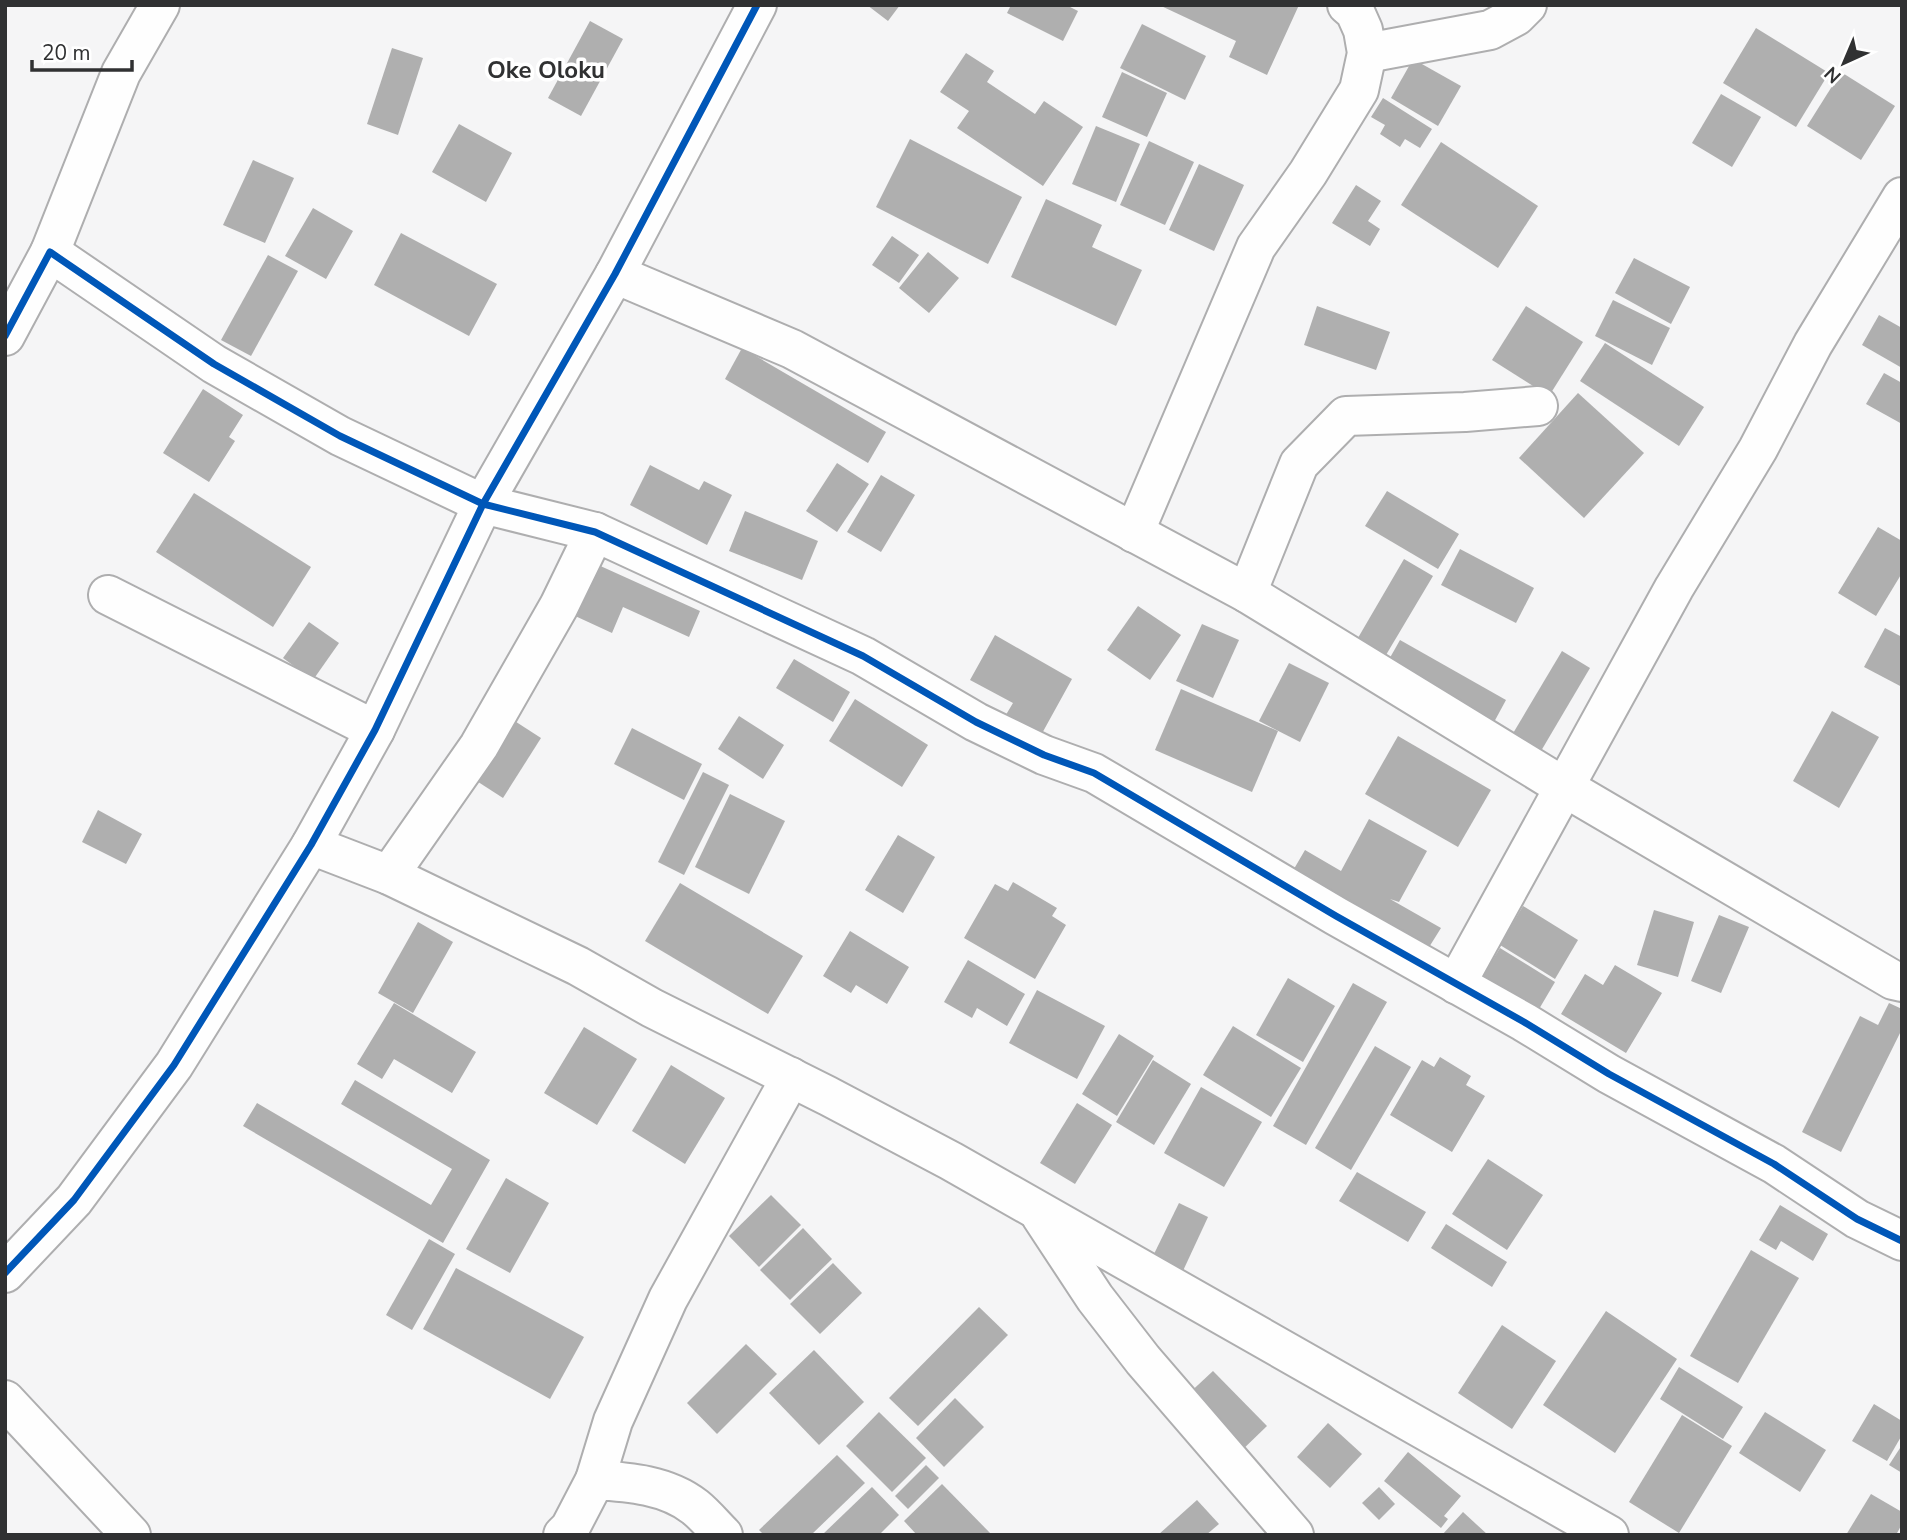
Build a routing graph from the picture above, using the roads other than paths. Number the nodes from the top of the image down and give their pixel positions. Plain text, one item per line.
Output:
1 (160, 5) edge
2 (757, 5) edge
3 (1347, 5) edge
4 (1527, 5) edge
5 (1367, 53) junction
6 (1902, 197) edge
7 (50, 252) junction
8 (615, 274) junction
9 (5, 336) edge
10 (1538, 406) dead end
11 (483, 504) junction
12 (595, 531) junction
13 (1134, 533) junction
14 (1247, 593) junction
15 (108, 595) dead end
16 (374, 730) junction
17 (1564, 787) junction
18 (311, 845) junction
19 (389, 875) junction
20 (1899, 976) edge
21 (1456, 984) junction
22 (791, 1077) junction
23 (1037, 1210) junction
24 (1902, 1241) edge
25 (5, 1273) edge
26 (5, 1400) edge
27 (594, 1480) junction
28 (131, 1535) edge
29 (563, 1535) edge
30 (723, 1535) edge
31 (1294, 1535) edge
32 (1609, 1535) edge

1 - 7 street
2 - 8 street
3 - 5 street
4 - 5 street
5 - 13 street
6 - 17 street
7 - 9 street
7 - 11 street
8 - 11 street
8 - 13 street
10 - 14 street
11 - 12 street
11 - 16 street
12 - 19 street
12 - 21 street
13 - 14 street
14 - 17 street
15 - 16 street
16 - 18 street
17 - 20 street
17 - 21 street
18 - 19 street
18 - 25 street
19 - 22 street
21 - 24 street
22 - 23 street
22 - 27 street
23 - 31 street
23 - 32 street
26 - 28 street
27 - 29 street
27 - 30 street

